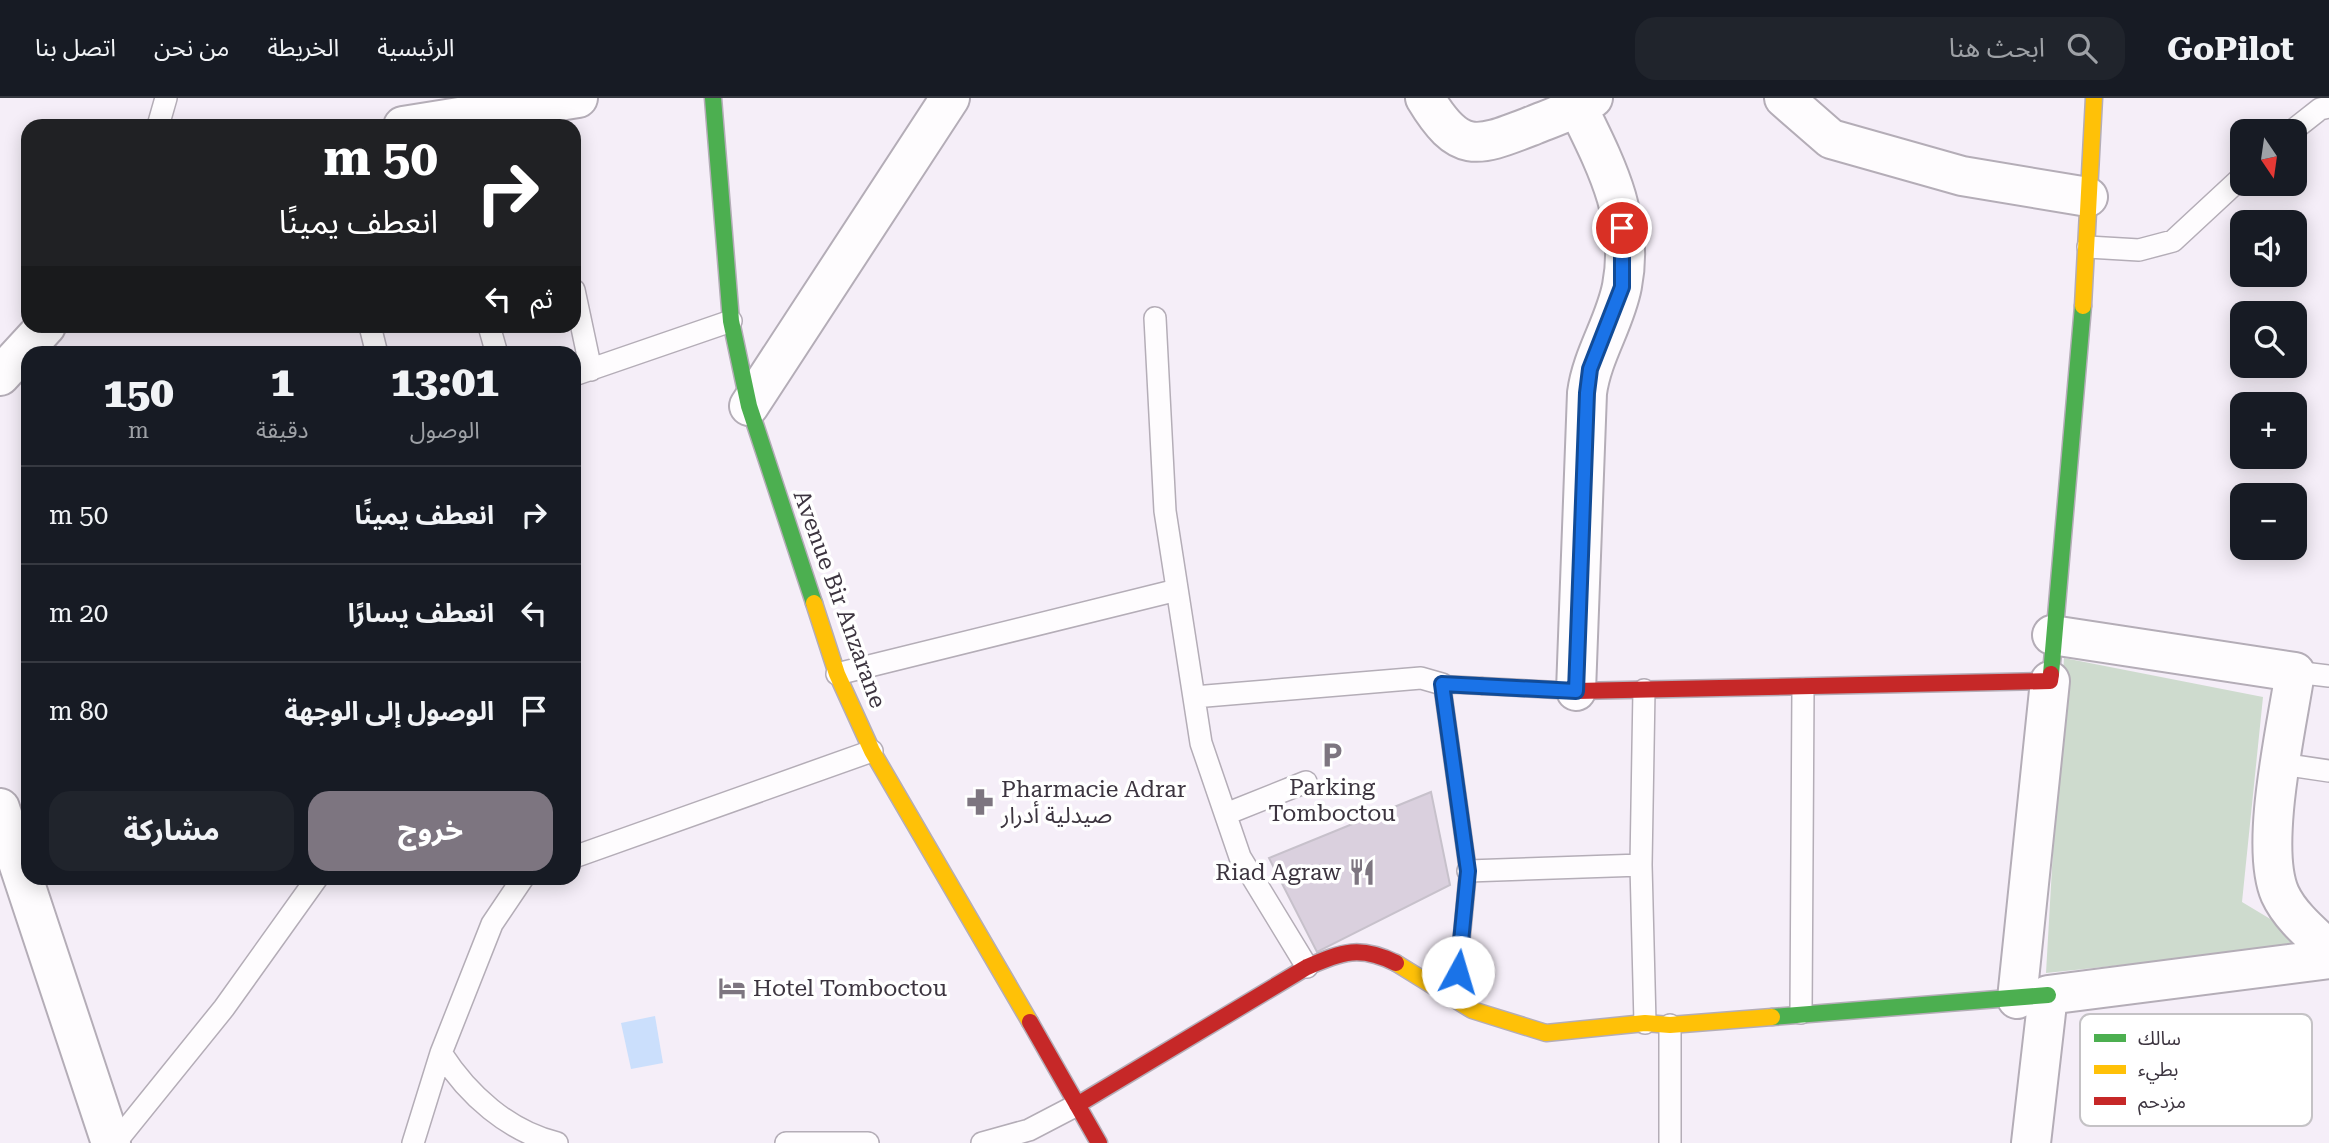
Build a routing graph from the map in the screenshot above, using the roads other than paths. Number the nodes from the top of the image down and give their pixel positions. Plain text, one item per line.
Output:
1 (166, 98) edge
2 (578, 98) edge
3 (713, 98) edge
4 (950, 98) edge
5 (1425, 98) edge
6 (2094, 98) edge
7 (1585, 103) edge
8 (1796, 103) edge
9 (2329, 107) edge
10 (536, 116) edge
11 (160, 119) edge
12 (498, 119) edge
13 (2307, 120) edge
14 (2230, 188) edge
15 (2088, 197) junction
16 (2088, 247) junction
17 (1154, 318) dead end
18 (731, 321) junction
19 (581, 354) edge
20 (583, 372) edge
21 (749, 406) junction
22 (1177, 590) junction
23 (2052, 635) junction
24 (837, 674) junction
25 (2312, 674) edge
26 (2050, 681) junction
27 (1442, 684) junction
28 (1803, 688) junction
29 (1644, 690) junction
30 (1576, 691) junction
31 (1194, 696) junction
32 (872, 751) junction
33 (2281, 764) junction
34 (2329, 771) edge
35 (1306, 782) dead end
36 (0, 808) edge
37 (1226, 814) junction
38 (581, 855) edge
39 (1641, 865) junction
40 (21, 870) edge
41 (1468, 871) junction
42 (26, 885) edge
43 (312, 885) edge
44 (518, 885) edge
45 (2329, 950) edge
46 (2329, 959) edge
47 (1307, 967) junction
48 (1456, 997) junction
49 (2032, 997) junction
50 (1801, 1013) junction
51 (1645, 1023) junction
52 (1670, 1025) junction
53 (440, 1053) junction
54 (1077, 1105) junction
55 (113, 1143) edge
56 (413, 1143) edge
57 (557, 1143) edge
58 (786, 1143) edge
59 (868, 1143) edge
60 (982, 1143) edge
61 (1099, 1143) edge
62 (1670, 1143) edge
63 (2031, 1143) edge

1 - 11 lane
2 - 10 street
3 - 18 street, Avenue Bir Anzarane
4 - 21 street
5 - 7 street
6 - 15 street
7 - 30 street
8 - 15 street
9 - 13 lane
10 - 12 street
14 - 16 lane
15 - 16 street
16 - 23 street
17 - 22 lane
18 - 20 lane
18 - 21 street, Avenue Bir Anzarane
19 - 20 lane
21 - 24 street, Avenue Bir Anzarane
22 - 24 lane
22 - 31 lane
23 - 25 street
23 - 26 street
24 - 32 street, Avenue Bir Anzarane
25 - 33 street
26 - 28 street
26 - 49 street
27 - 30 street
27 - 31 lane
27 - 41 street
28 - 29 street
28 - 50 lane
29 - 30 street
29 - 39 lane
31 - 37 lane
32 - 38 lane
32 - 54 street, Avenue Bir Anzarane
33 - 34 lane
33 - 45 street
35 - 37 lane
36 - 40 street
37 - 47 lane
39 - 41 lane
39 - 51 lane
41 - 48 street
42 - 55 street
43 - 55 lane
44 - 53 lane
46 - 49 street
47 - 48 street
47 - 54 street
48 - 51 street
49 - 50 street
49 - 63 street
50 - 52 street
51 - 52 street
52 - 62 lane
53 - 56 lane
53 - 57 lane
54 - 60 lane
54 - 61 street, Avenue Bir Anzarane
58 - 59 lane

